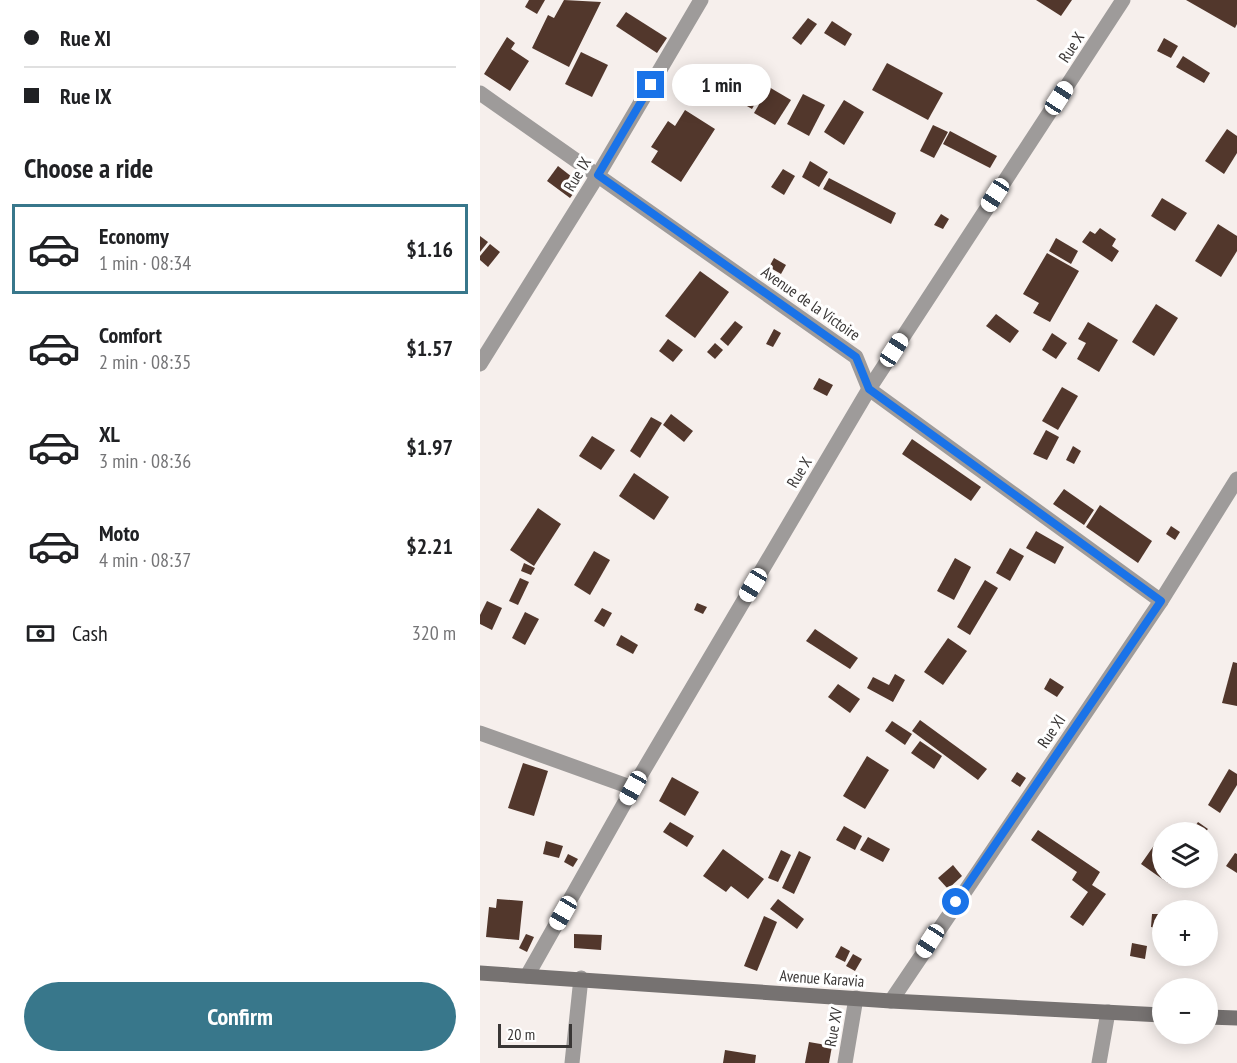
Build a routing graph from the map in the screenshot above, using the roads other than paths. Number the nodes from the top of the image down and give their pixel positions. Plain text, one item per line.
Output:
1 (701, 0) edge
2 (1123, 0) edge
3 (480, 93) edge
4 (598, 175) junction
5 (480, 364) edge
6 (869, 389) junction
7 (1237, 479) edge
8 (1161, 601) junction
9 (480, 733) edge
10 (633, 788) junction
11 (480, 973) edge
12 (527, 976) junction
13 (581, 978) junction
14 (856, 998) junction
15 (891, 1001) junction
16 (1108, 1012) junction
17 (1152, 1014) edge
18 (1218, 1017) edge
19 (1237, 1018) edge
20 (572, 1063) edge
21 (845, 1063) edge
22 (1099, 1063) edge

1 - 4 street, Rue IX
2 - 6 street, Rue X
3 - 4 street, Avenue de la Victoire
4 - 5 street, Rue IX
4 - 6 street, Avenue de la Victoire
6 - 8 street
6 - 10 street, Rue X
7 - 8 street, Rue XI
8 - 15 street, Rue XI
9 - 10 street
10 - 12 street, Rue X
11 - 12 street, Avenue Karavia
12 - 13 street, Avenue Karavia
13 - 14 street, Avenue Karavia
13 - 20 street
14 - 15 street, Avenue Karavia
14 - 21 street, Rue XV
15 - 16 street, Avenue Karavia
16 - 17 street, Avenue Karavia
16 - 22 street
18 - 19 street

